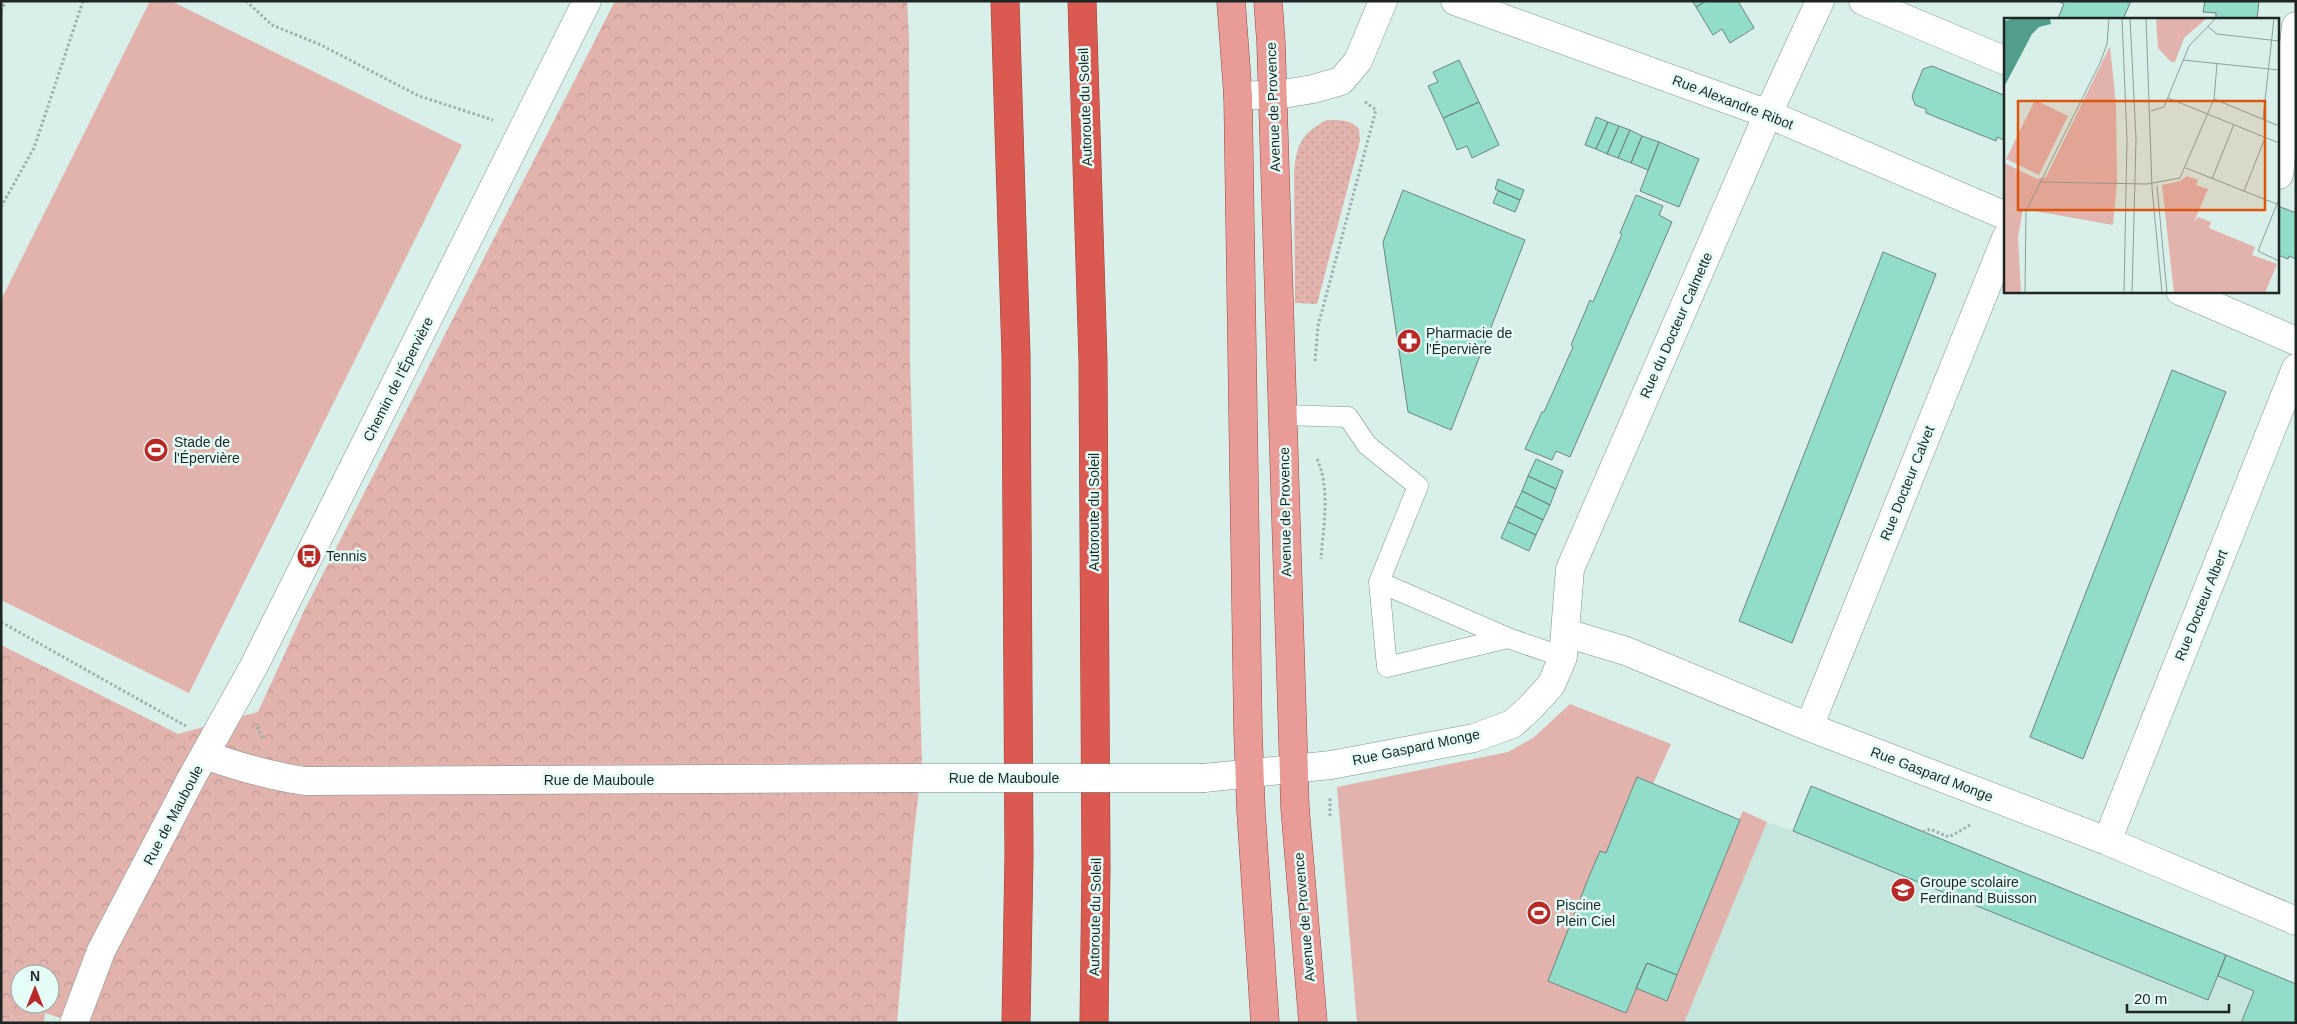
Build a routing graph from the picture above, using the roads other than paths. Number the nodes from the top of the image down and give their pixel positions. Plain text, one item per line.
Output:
1 (587, 1) edge
2 (1005, 1) edge
3 (1082, 1) edge
4 (1231, 1) edge
5 (1268, 1) edge
6 (1384, 1) edge
7 (1455, 1) edge
8 (1820, 1) edge
9 (1863, 1) edge
10 (2296, 26) edge
11 (2004, 60) edge
12 (1273, 94) junction
13 (1238, 96) junction
14 (1768, 114) junction
15 (2284, 177) edge
16 (2004, 215) edge
17 (2004, 243) edge
18 (2182, 292) edge
19 (2296, 341) edge
20 (2296, 368) edge
21 (1283, 415) junction
22 (1380, 582) junction
23 (1508, 638) junction
24 (1564, 645) junction
25 (1809, 727) junction
26 (205, 755) junction
27 (1294, 769) junction
28 (1250, 774) junction
29 (2107, 841) junction
30 (2296, 922) edge
31 (74, 1023) edge
32 (1016, 1023) edge
33 (1094, 1023) edge
34 (1265, 1023) edge
35 (1313, 1023) edge

1 - 26 street, Chemin de l'Épervière
2 - 32 highway
3 - 33 highway, Autoroute du Soleil
4 - 13 main road
5 - 12 main road, Avenue de Provence
6 - 12 street
7 - 14 street, Rue Alexandre Ribot
8 - 14 street, Rue du Docteur Calmette
9 - 11 street
10 - 15 street
12 - 13 street
12 - 21 main road, Avenue de Provence
13 - 28 main road
14 - 16 street, Rue Alexandre Ribot
14 - 24 street, Rue du Docteur Calmette
17 - 25 street, Rue Docteur Calvet
18 - 19 street
20 - 29 street, Rue Docteur Albert
21 - 22 lane
21 - 27 main road, Avenue de Provence
22 - 23 lane
22 - 23 lane
23 - 24 lane
24 - 25 street, Rue Gaspard Monge
24 - 27 street, Rue Gaspard Monge
25 - 29 street, Rue Gaspard Monge
26 - 28 street, Rue de Mauboule, bridge
26 - 31 street, Rue de Mauboule
27 - 28 street, Rue de Mauboule
27 - 35 main road, Avenue de Provence
28 - 34 main road
29 - 30 street, Rue Gaspard Monge

